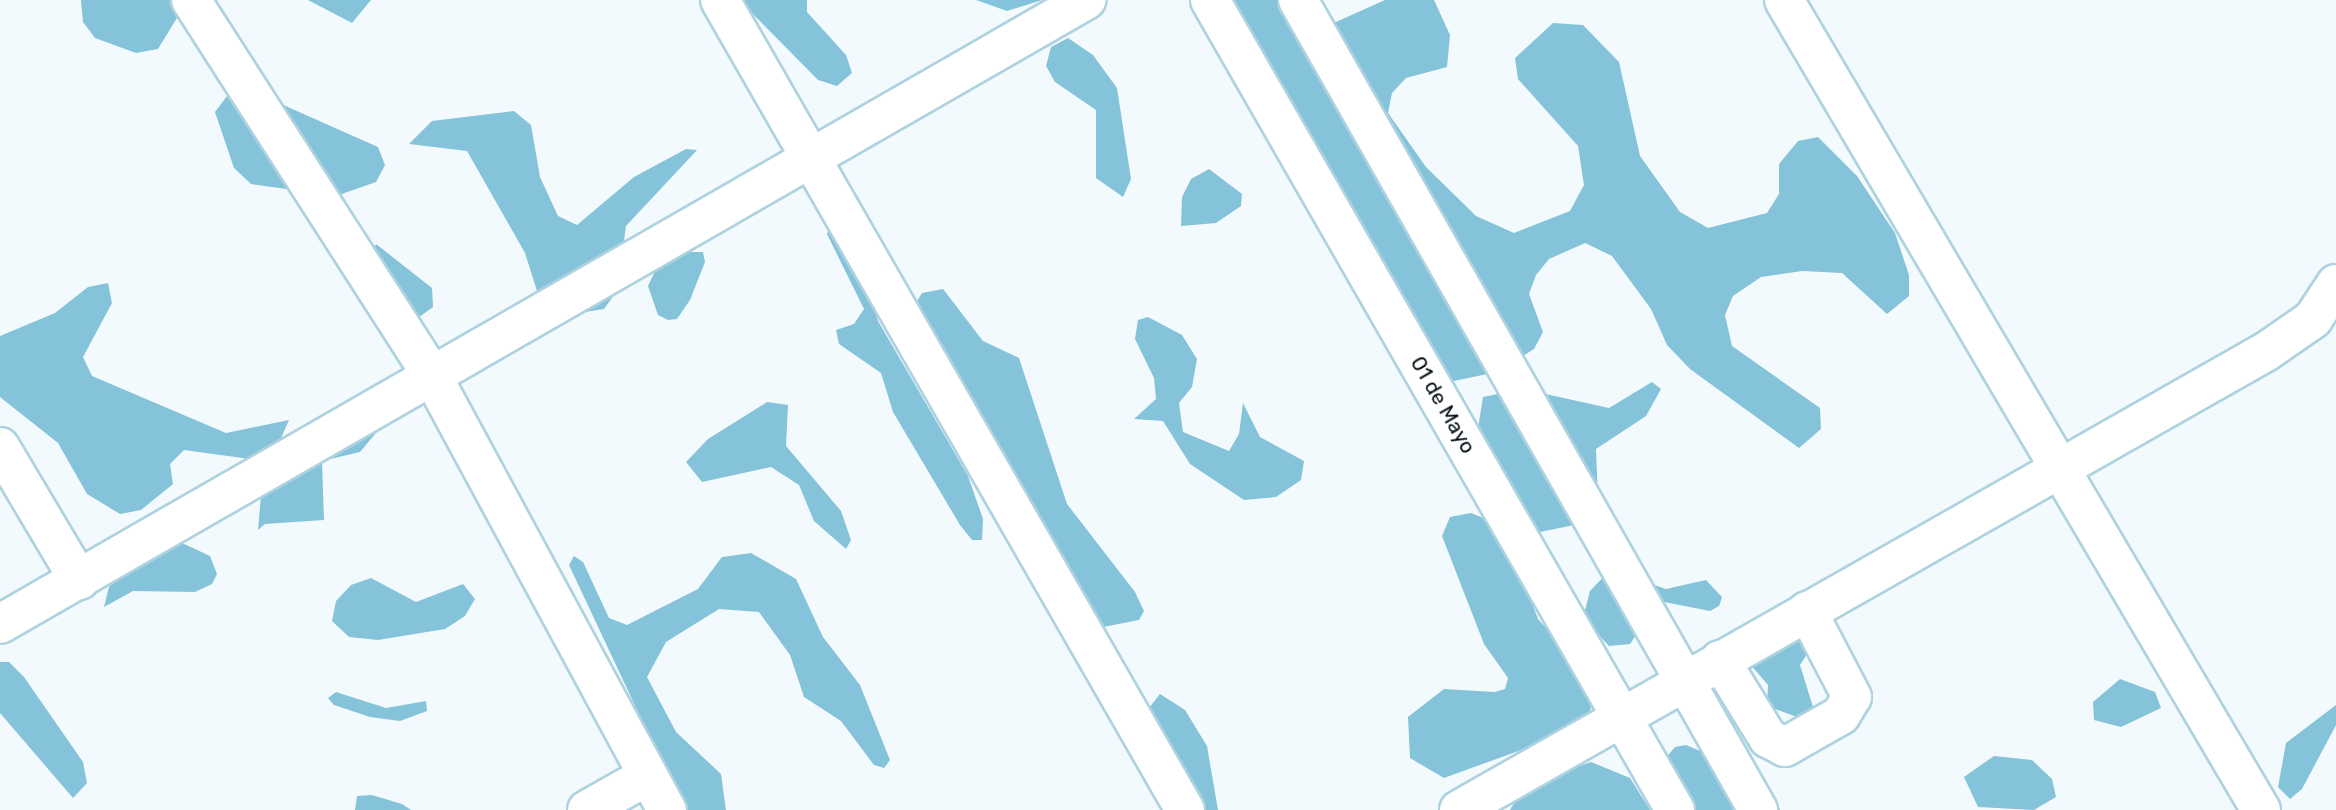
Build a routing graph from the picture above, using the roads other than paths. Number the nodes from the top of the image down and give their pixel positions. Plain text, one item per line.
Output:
1 (191, 0) edge
2 (720, 0) edge
3 (1086, 0) edge
4 (1210, 0) edge
5 (1297, 0) edge
6 (1784, 0) edge
7 (809, 158) junction
8 (2336, 284) edge
9 (2324, 323) edge
10 (431, 374) junction
11 (0, 447) edge
12 (2065, 468) junction
13 (79, 580) junction
14 (1807, 611) junction
15 (0, 624) edge
16 (1720, 660) junction
17 (1685, 679) junction
18 (1623, 719) junction
19 (647, 776) junction
20 (587, 810) edge
21 (667, 810) edge
22 (1185, 810) edge
23 (1459, 810) edge
24 (1675, 810) edge
25 (1758, 810) edge
26 (2261, 810) edge

1 - 10 street
2 - 7 street
3 - 7 street
4 - 18 street, 01 de Mayo
5 - 17 street
6 - 12 street
7 - 10 street
7 - 22 street
8 - 9 street
9 - 12 street
10 - 13 street
10 - 19 street
11 - 13 street
12 - 14 street
12 - 26 street
13 - 15 street
14 - 16 street
14 - 16 street
16 - 17 street
17 - 18 street
17 - 25 street
18 - 23 street
18 - 24 street, 01 de Mayo
19 - 20 street
19 - 21 street

